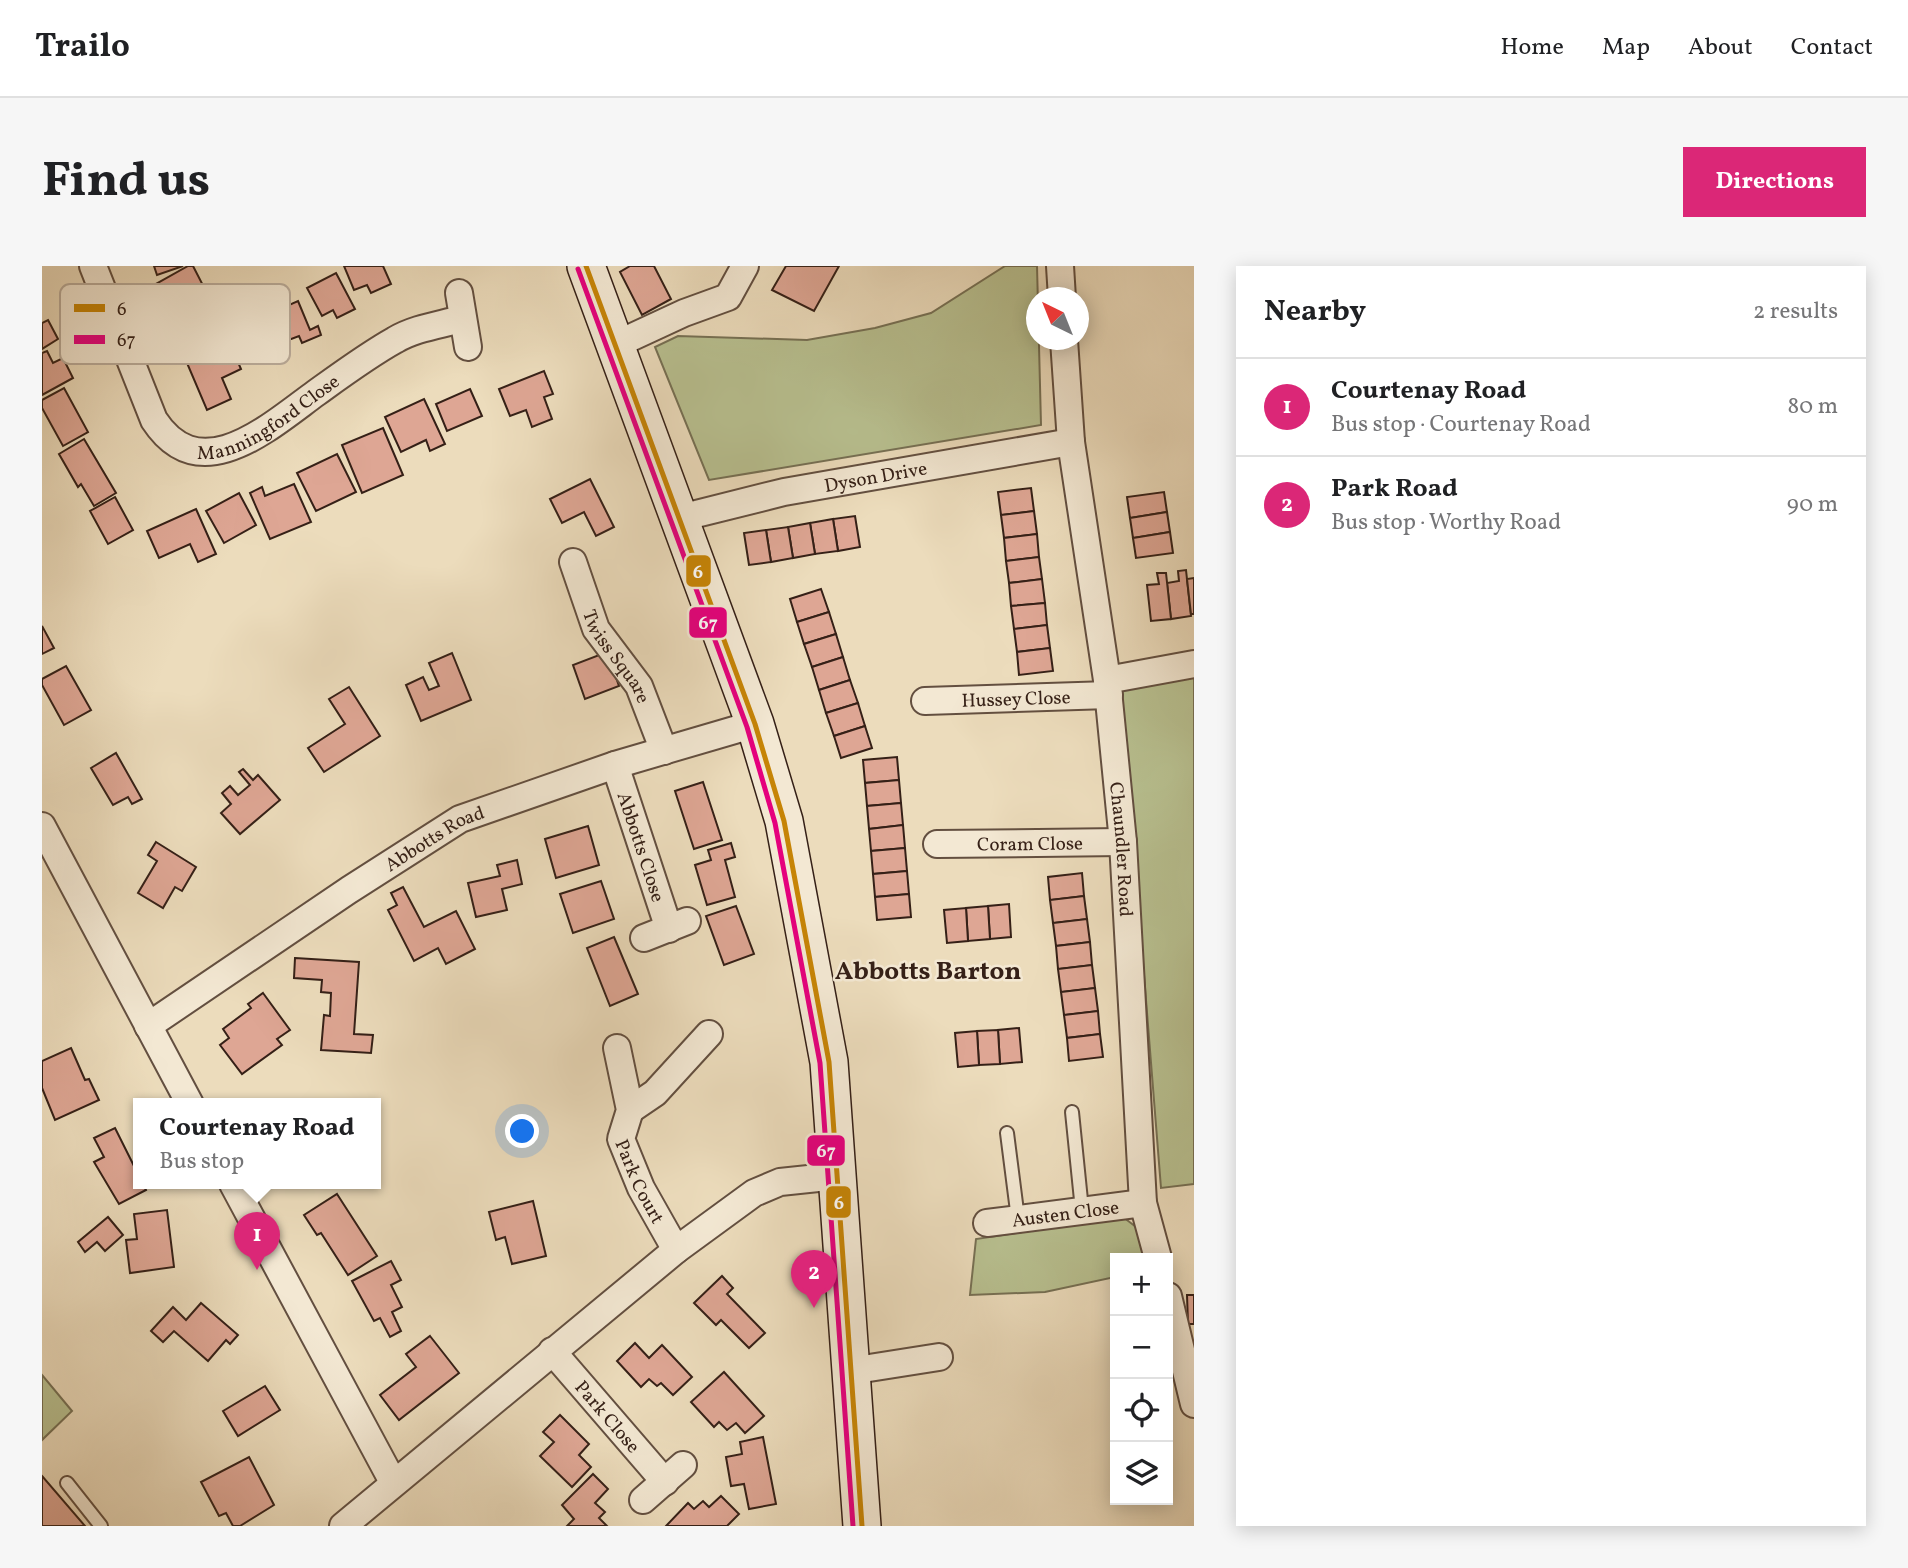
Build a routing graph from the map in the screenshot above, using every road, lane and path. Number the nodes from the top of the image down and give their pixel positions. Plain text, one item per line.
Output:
1 (93, 266) edge
2 (586, 266) edge
3 (745, 266) edge
4 (1060, 266) edge
5 (100, 284) edge
6 (1061, 287) edge
7 (459, 293) dead end
8 (461, 319) junction
9 (614, 345) junction
10 (468, 347) dead end
11 (1065, 350) edge
12 (132, 364) edge
13 (1071, 442) junction
14 (680, 519) junction
15 (573, 562) dead end
16 (1194, 664) edge
17 (1108, 687) junction
18 (925, 701) dead end
19 (755, 724) junction
20 (664, 751) junction
21 (615, 765) junction
22 (42, 826) edge
23 (1122, 842) junction
24 (937, 845) dead end
25 (644, 939) dead end
26 (148, 1026) junction
27 (709, 1034) dead end
28 (617, 1048) dead end
29 (187, 1098) edge
30 (630, 1110) junction
31 (1072, 1112) dead end
32 (1007, 1133) dead end
33 (837, 1176) junction
34 (236, 1189) edge
35 (1143, 1203) junction
36 (1082, 1210) junction
37 (1018, 1219) junction
38 (987, 1223) dead end
39 (676, 1250) junction
40 (1157, 1253) edge
41 (1173, 1311) edge
42 (552, 1352) junction
43 (939, 1357) dead end
44 (1189, 1358) edge
45 (850, 1371) junction
46 (1194, 1404) edge
47 (393, 1482) junction
48 (67, 1483) dead end
49 (643, 1500) dead end
50 (102, 1526) edge
51 (343, 1526) edge
52 (862, 1526) edge

1 - 5 street, Manningford Close
2 - 9 main road
3 - 9 street
4 - 6 street
7 - 8 street
8 - 10 street
8 - 12 street, Manningford Close
9 - 14 main road
11 - 13 street, Chaundler Road
13 - 14 street, Dyson Drive
13 - 17 street, Chaundler Road
14 - 19 main road
15 - 20 street, Twiss Square
16 - 17 street, Hussey Close
17 - 18 street, Hussey Close
17 - 23 street, Chaundler Road
19 - 20 street, Abbotts Road
19 - 33 main road
20 - 21 street, Abbotts Road
21 - 25 street, Abbotts Close
21 - 26 street, Abbotts Road
22 - 26 street
23 - 24 street, Coram Close
23 - 35 street, Chaundler Road
26 - 29 street
27 - 30 street, Park Court
28 - 30 street, Park Court
30 - 39 street, Park Court
31 - 36 lane
32 - 37 lane
33 - 39 street
33 - 45 main road
34 - 47 street
35 - 36 street, Austen Close
35 - 40 street, Chaundler Road
36 - 37 street, Austen Close
37 - 38 street, Austen Close
39 - 42 street
41 - 44 street
42 - 47 street
42 - 49 street, Park Close
43 - 45 street
44 - 46 street
45 - 52 main road
47 - 51 street
48 - 50 lane

